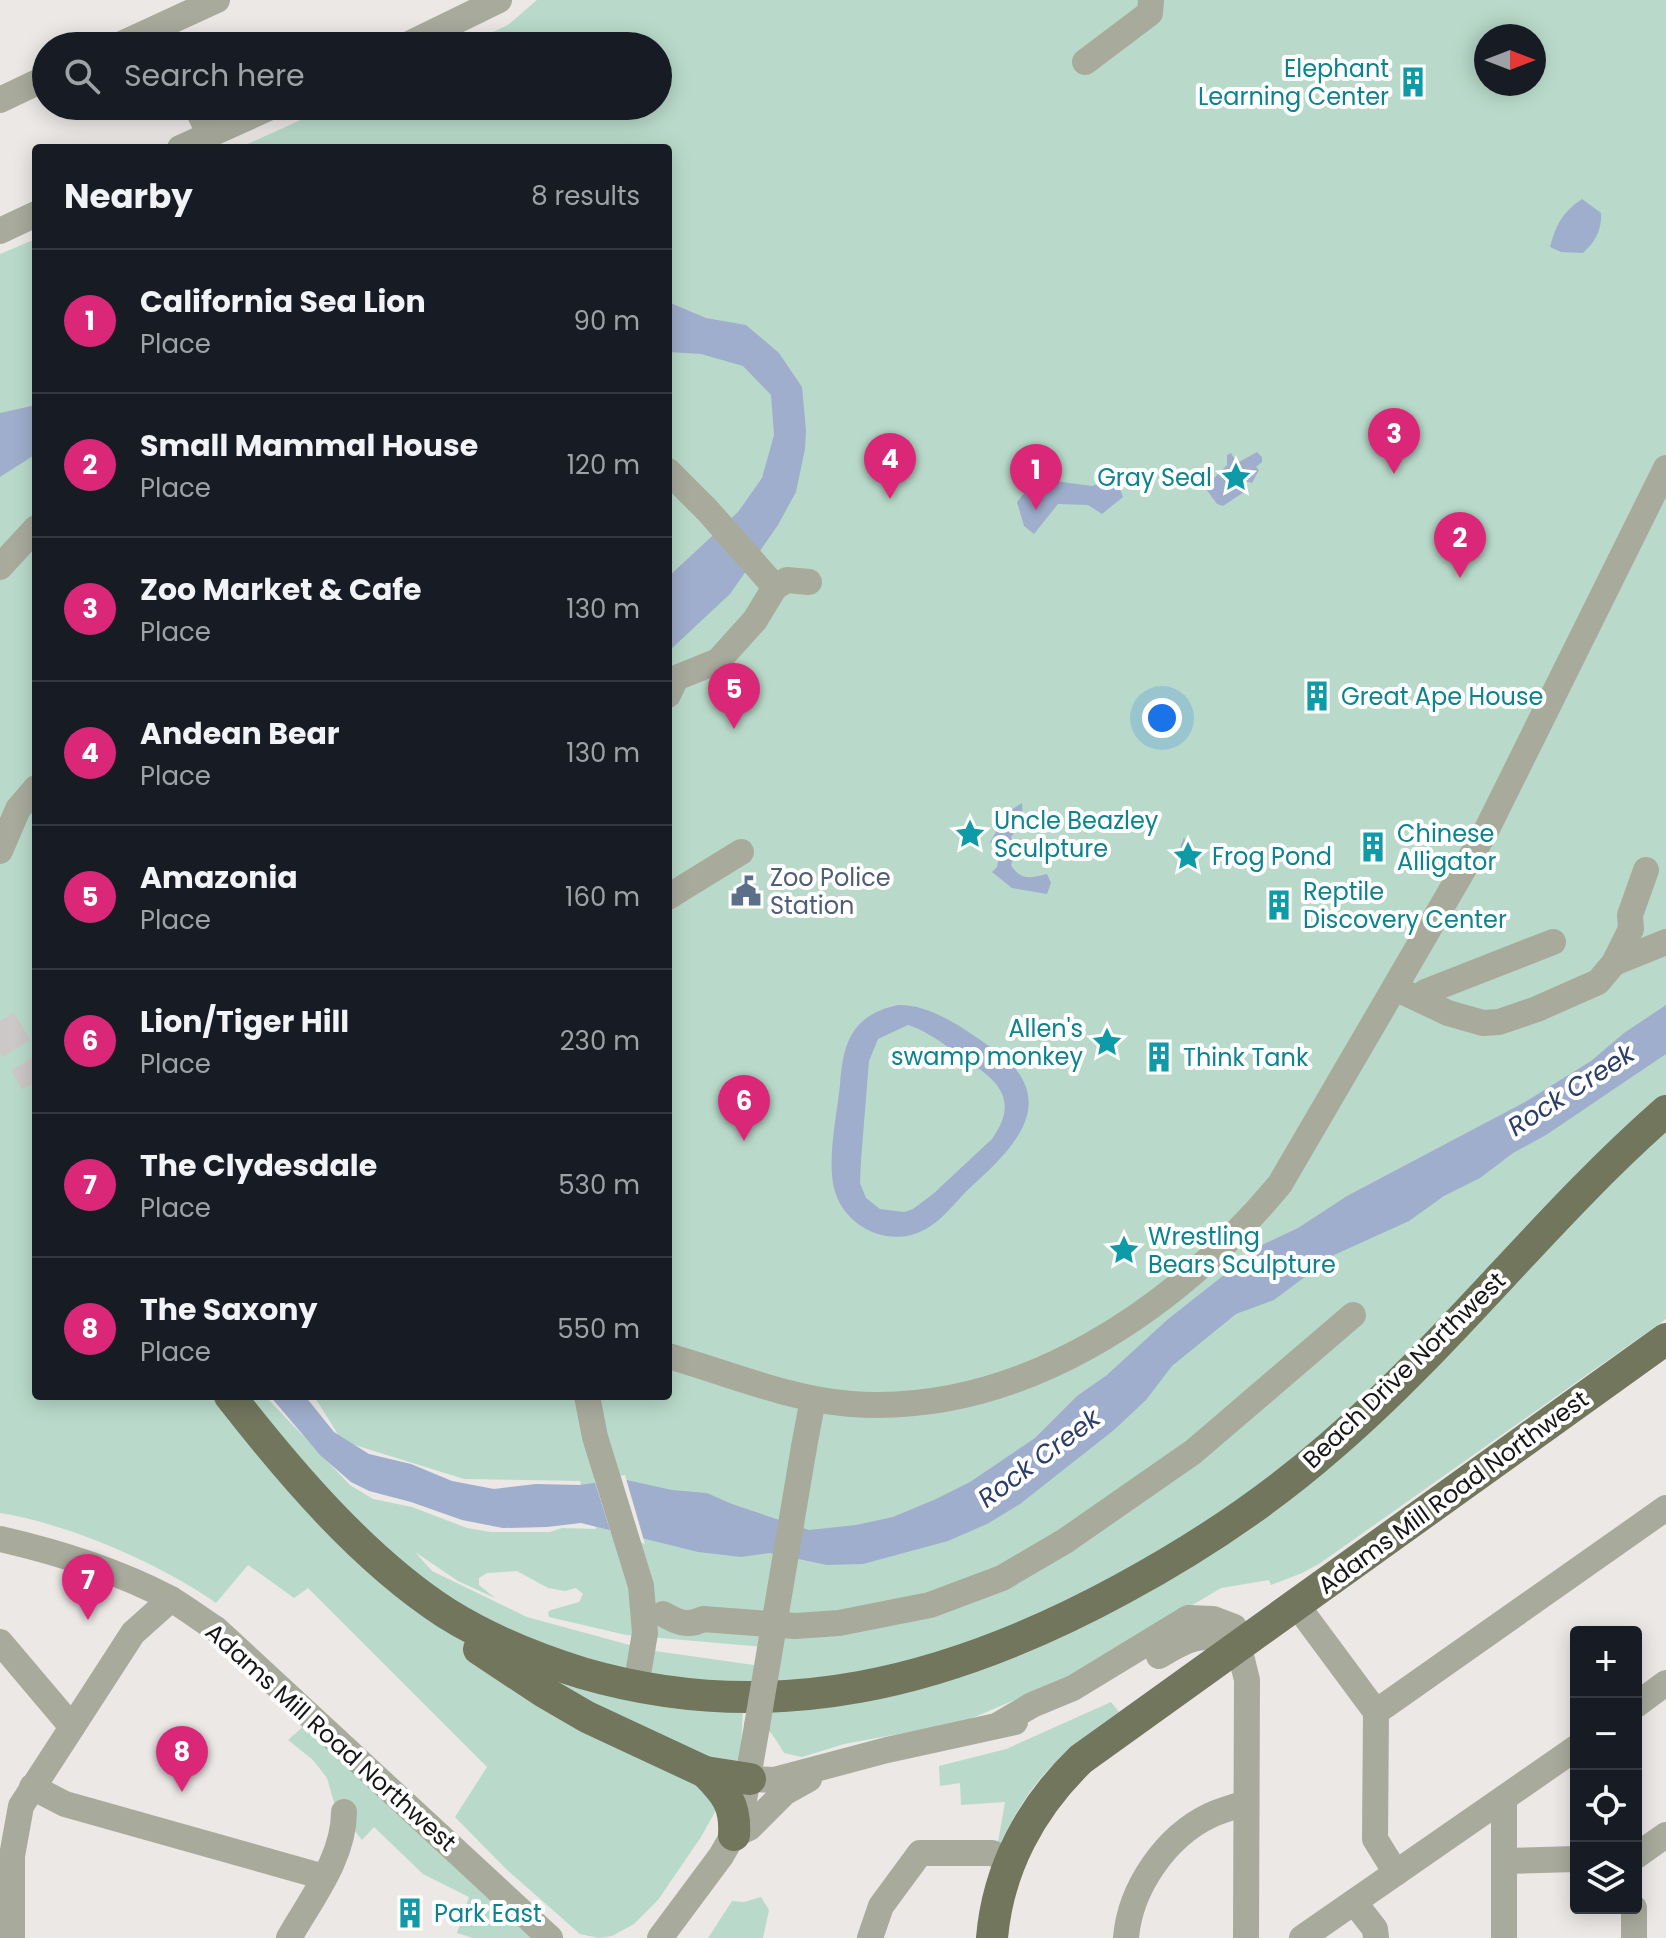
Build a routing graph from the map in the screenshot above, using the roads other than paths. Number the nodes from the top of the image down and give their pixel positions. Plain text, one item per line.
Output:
1 (217, 0) edge
2 (499, 0) edge
3 (1151, 0) edge
4 (169, 32) edge
5 (434, 32) edge
6 (1085, 62) dead end
7 (32, 85) edge
8 (0, 100) edge
9 (203, 120) edge
10 (243, 120) edge
11 (210, 135) junction
12 (189, 144) edge
13 (32, 216) edge
14 (0, 231) edge
15 (1666, 468) edge
16 (672, 475) edge
17 (32, 532) edge
18 (0, 567) edge
19 (809, 582) dead end
20 (772, 583) junction
21 (672, 686) edge
22 (32, 793) edge
23 (0, 851) edge
24 (741, 852) dead end
25 (1654, 873) dead end
26 (672, 895) edge
27 (1553, 942) dead end
28 (1656, 947) edge
29 (1614, 963) junction
30 (1395, 988) junction
31 (1419, 999) junction
32 (1666, 1111) edge
33 (1353, 1315) dead end
34 (1666, 1339) edge
35 (672, 1357) edge
36 (813, 1399) junction
37 (233, 1400) edge
38 (589, 1407) edge
39 (1666, 1508) edge
40 (0, 1539) edge
41 (412, 1588) junction
42 (171, 1599) junction
43 (1296, 1604) junction
44 (654, 1614) junction
45 (0, 1642) edge
46 (1239, 1645) junction
47 (1666, 1683) edge
48 (636, 1686) junction
49 (1642, 1701) edge
50 (1376, 1712) junction
51 (72, 1727) junction
52 (1570, 1752) edge
53 (844, 1761) junction
54 (705, 1772) junction
55 (750, 1779) junction
56 (18, 1797) edge
57 (1504, 1799) junction
58 (1246, 1803) junction
59 (344, 1812) dead end
60 (734, 1835) junction
61 (1666, 1835) edge
62 (1642, 1852) edge
63 (1570, 1859) edge
64 (1010, 1861) junction
65 (1504, 1861) junction
66 (1396, 1873) junction
67 (324, 1877) junction
68 (1354, 1902) junction
69 (1634, 1914) edge
70 (12, 1938) edge
71 (289, 1938) edge
72 (550, 1938) edge
73 (660, 1938) edge
74 (870, 1938) edge
75 (992, 1938) edge
76 (1126, 1938) edge
77 (1246, 1938) edge
78 (1302, 1938) edge
79 (1376, 1938) edge
80 (1504, 1938) edge
81 (1634, 1938) edge

1 - 4 street
2 - 5 street
3 - 6 street
7 - 8 street
9 - 11 street
10 - 11 street
11 - 12 street
13 - 14 street
15 - 30 street
16 - 20 street
17 - 18 street
19 - 20 street
20 - 21 street
22 - 23 street
24 - 26 street
25 - 29 street
27 - 31 street
28 - 29 street
29 - 31 street
30 - 31 street
30 - 36 street
32 - 48 main road, Beach Drive Northwest
33 - 44 street
34 - 43 main road, Adams Mill Road Northwest
35 - 36 street
36 - 55 street, bridge
37 - 41 main road, Beach Drive Northwest
38 - 44 street
39 - 50 street
40 - 42 street, Adams Mill Road Northwest
41 - 48 main road, Beach Drive Northwest
41 - 54 main road
42 - 51 street
42 - 72 street, Adams Mill Road Northwest
43 - 46 main road, Adams Mill Road Northwest
43 - 50 street
44 - 48 street
45 - 51 street
46 - 53 street
46 - 58 street
46 - 64 main road, Adams Mill Road Northwest
47 - 49 street
50 - 66 street
51 - 56 street
52 - 57 street
53 - 55 street
53 - 60 street
54 - 55 main road
54 - 60 main road
55 - 60 street
56 - 67 street
56 - 70 street
57 - 65 street
57 - 66 street
58 - 76 street
58 - 77 street
59 - 67 street
60 - 73 street
61 - 62 street
63 - 65 street
64 - 74 street
64 - 75 main road, Adams Mill Road Northwest
65 - 80 street
66 - 68 street
67 - 71 street
68 - 78 street
68 - 79 street
69 - 81 street

